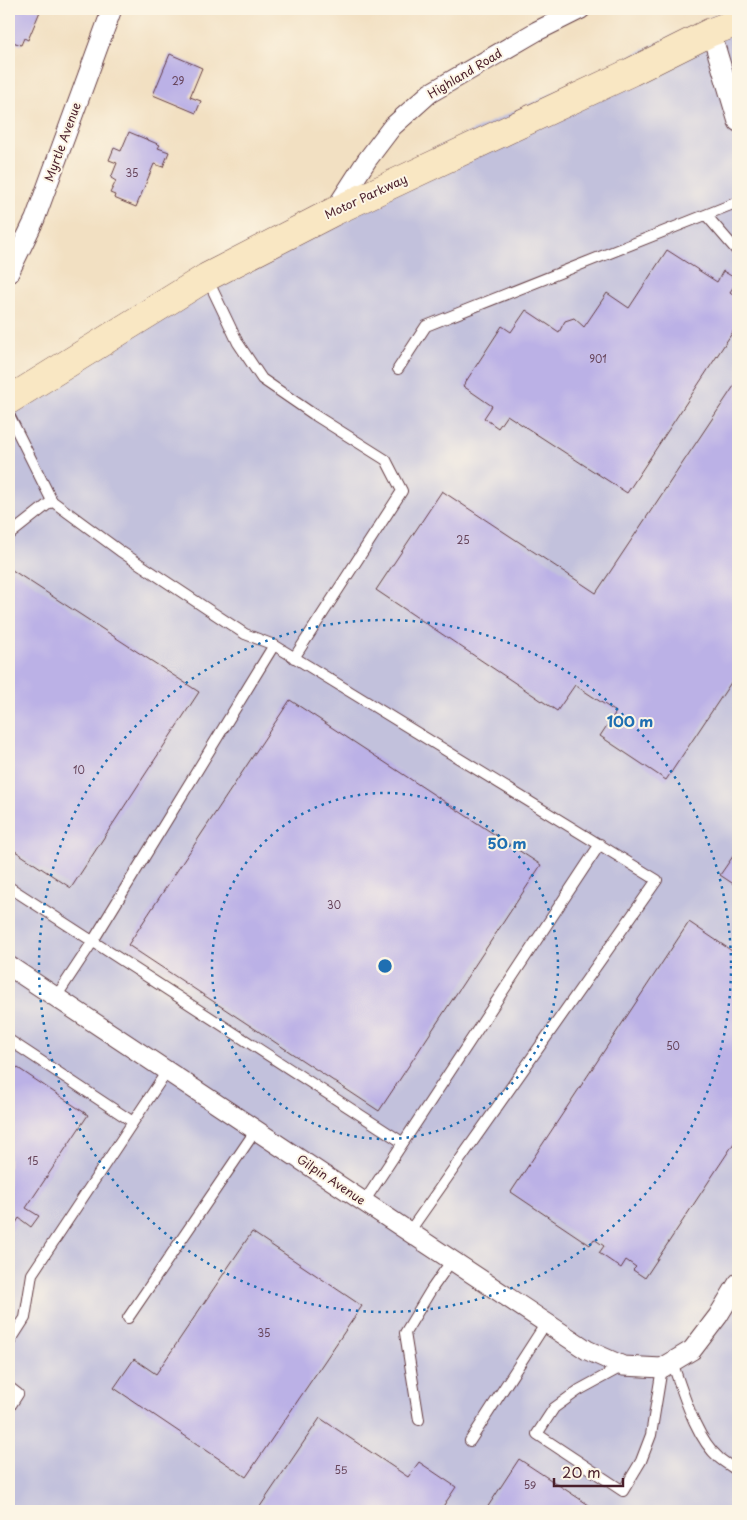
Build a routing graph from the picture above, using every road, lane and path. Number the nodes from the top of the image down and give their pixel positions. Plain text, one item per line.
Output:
1 (112, 9) edge
2 (581, 9) edge
3 (738, 22) edge
4 (711, 32) junction
5 (738, 122) edge
6 (738, 202) edge
7 (333, 212) junction
8 (706, 215) junction
9 (738, 252) edge
10 (9, 273) edge
11 (207, 277) junction
12 (398, 369) dead end
13 (9, 400) edge
14 (9, 415) edge
15 (52, 501) junction
16 (9, 535) edge
17 (274, 645) junction
18 (294, 658) junction
19 (600, 844) junction
20 (9, 887) edge
21 (93, 941) junction
22 (9, 966) edge
23 (56, 998) junction
24 (9, 1040) edge
25 (167, 1071) junction
26 (133, 1122) junction
27 (256, 1130) junction
28 (402, 1142) junction
29 (364, 1202) junction
30 (409, 1232) junction
31 (452, 1260) junction
32 (738, 1283) edge
33 (128, 1318) dead end
34 (546, 1322) junction
35 (9, 1343) edge
36 (667, 1365) junction
37 (623, 1366) junction
38 (9, 1387) edge
39 (9, 1408) edge
40 (419, 1420) dead end
41 (470, 1442) dead end
42 (738, 1472) edge

1 - 10 street, Myrtle Avenue
2 - 7 street, Highland Road
3 - 4 main road, Motor Parkway
4 - 5 street
4 - 7 main road, Motor Parkway
6 - 8 lane
7 - 11 main road, Motor Parkway
8 - 9 lane
8 - 12 lane
11 - 13 main road, Motor Parkway
11 - 18 lane
14 - 15 lane
15 - 16 lane
15 - 17 lane
17 - 18 lane
17 - 21 lane
18 - 19 lane
19 - 28 lane
19 - 30 lane
20 - 21 lane
21 - 23 lane
21 - 28 lane
22 - 23 street, Gilpin Avenue
23 - 25 street, Gilpin Avenue
24 - 26 lane
25 - 26 lane
25 - 27 street, Gilpin Avenue
26 - 35 lane
27 - 29 street, Gilpin Avenue
27 - 33 lane
28 - 29 lane
29 - 30 street, Gilpin Avenue
30 - 31 street, Gilpin Avenue
31 - 34 street, Gilpin Avenue
31 - 40 lane
32 - 36 street
34 - 37 street, Gilpin Avenue
34 - 41 lane
36 - 37 street, Gilpin Avenue
36 - 37 lane
36 - 42 lane
38 - 39 lane

